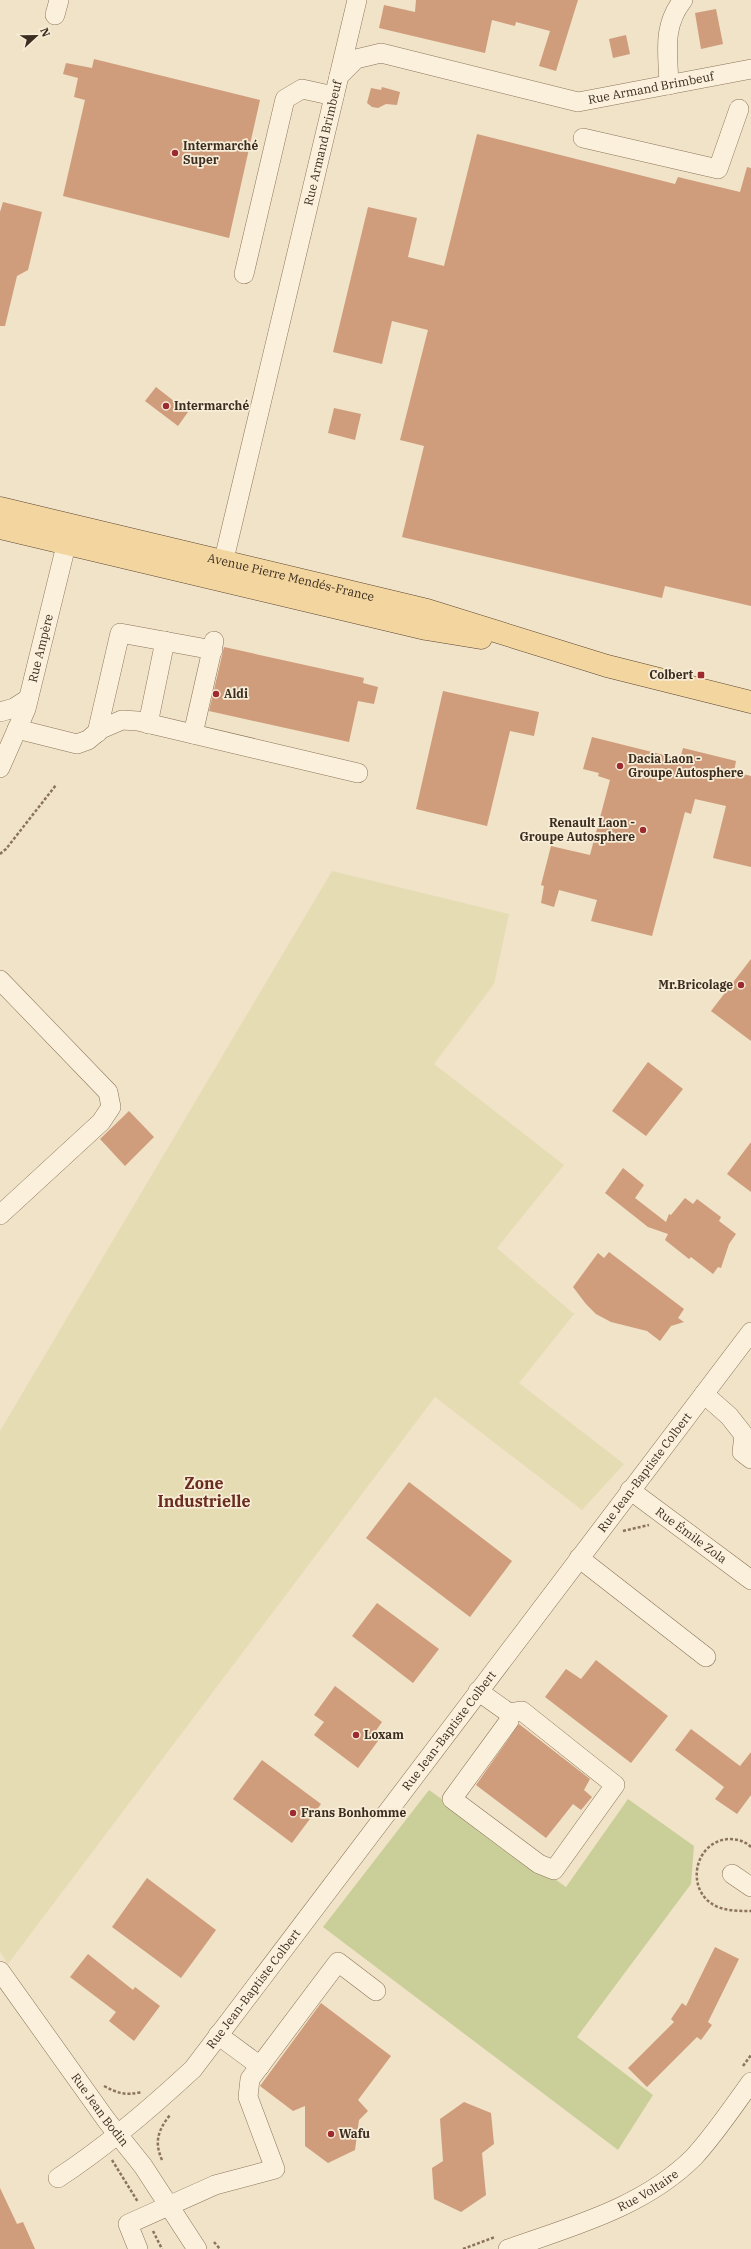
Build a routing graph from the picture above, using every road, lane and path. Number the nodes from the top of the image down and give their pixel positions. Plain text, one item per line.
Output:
1 (357, 0) edge
2 (683, 0) edge
3 (751, 69) edge
4 (339, 76) junction
5 (670, 85) junction
6 (334, 96) junction
7 (739, 109) dead end
8 (583, 138) dead end
9 (244, 274) dead end
10 (0, 508) edge
11 (0, 528) edge
12 (63, 533) junction
13 (221, 571) junction
14 (165, 641) junction
15 (28, 699) junction
16 (751, 702) edge
17 (0, 712) edge
18 (148, 724) junction
19 (10, 733) edge
20 (97, 733) junction
21 (193, 734) junction
22 (0, 768) edge
23 (358, 773) dead end
24 (56, 785) dead end
25 (0, 854) edge
26 (0, 980) edge
27 (0, 1215) edge
28 (751, 1332) edge
29 (704, 1394) junction
30 (751, 1459) edge
31 (630, 1490) junction
32 (651, 1525) dead end
33 (602, 1527) junction
34 (579, 1558) junction
35 (751, 1580) edge
36 (706, 1657) dead end
37 (478, 1692) junction
38 (509, 1713) junction
39 (732, 1874) dead end
40 (751, 1887) edge
41 (0, 1972) edge
42 (376, 1991) dead end
43 (218, 2035) junction
44 (751, 2055) edge
45 (260, 2066) junction
46 (747, 2075) edge
47 (101, 2084) dead end
48 (145, 2088) dead end
49 (172, 2112) dead end
50 (118, 2135) junction
51 (104, 2147) junction
52 (164, 2164) dead end
53 (58, 2178) dead end
54 (168, 2206) junction
55 (146, 2216) junction
56 (504, 2242) edge
57 (547, 2242) edge
58 (205, 2245) edge
59 (138, 2249) edge
60 (162, 2249) edge
61 (220, 2249) edge
62 (463, 2249) edge

1 - 4 street
2 - 5 street
3 - 5 street, Rue Armand Brimbeuf
4 - 5 street, Rue Armand Brimbeuf
4 - 6 street, Rue Armand Brimbeuf
6 - 9 street
6 - 13 street, Rue Armand Brimbeuf
7 - 8 street
10 - 12 main road, Avenue Pierre Mendés-France
11 - 12 main road, Avenue Pierre Mendés-France
12 - 13 main road, Avenue Pierre Mendés-France
12 - 15 street, Rue Ampère
13 - 16 main road, Avenue Pierre Mendés-France
14 - 18 street
14 - 20 street
14 - 21 street
15 - 17 street
15 - 19 street, Rue Ampère
18 - 20 street
18 - 21 street
19 - 20 street
19 - 22 street, Rue Ampère
21 - 23 street
24 - 25 path
26 - 27 street
28 - 29 street, Rue Jean-Baptiste Colbert
29 - 30 street
29 - 31 street, Rue Jean-Baptiste Colbert
31 - 33 street, Rue Jean-Baptiste Colbert
31 - 35 street, Rue Émile Zola
32 - 33 path
33 - 34 street, Rue Jean-Baptiste Colbert
34 - 36 street
34 - 37 street, Rue Jean-Baptiste Colbert
37 - 38 street
37 - 43 street, Rue Jean-Baptiste Colbert
38 - 38 street
39 - 40 street
41 - 50 street, Rue Jean Bodin
42 - 45 street
43 - 45 street
43 - 50 street, Rue Jean-Baptiste Colbert
44 - 46 path
45 - 54 street
46 - 57 street, Rue Voltaire
47 - 48 path
49 - 52 path
50 - 51 street, Rue Jean-Baptiste Colbert
50 - 54 street, Rue Jean Bodin
51 - 53 street, Rue Jean-Baptiste Colbert
51 - 55 path
54 - 55 street
54 - 58 street, Rue Jean Bodin
55 - 59 street
55 - 60 path
56 - 57 street, Rue Voltaire
56 - 62 path
58 - 61 path

